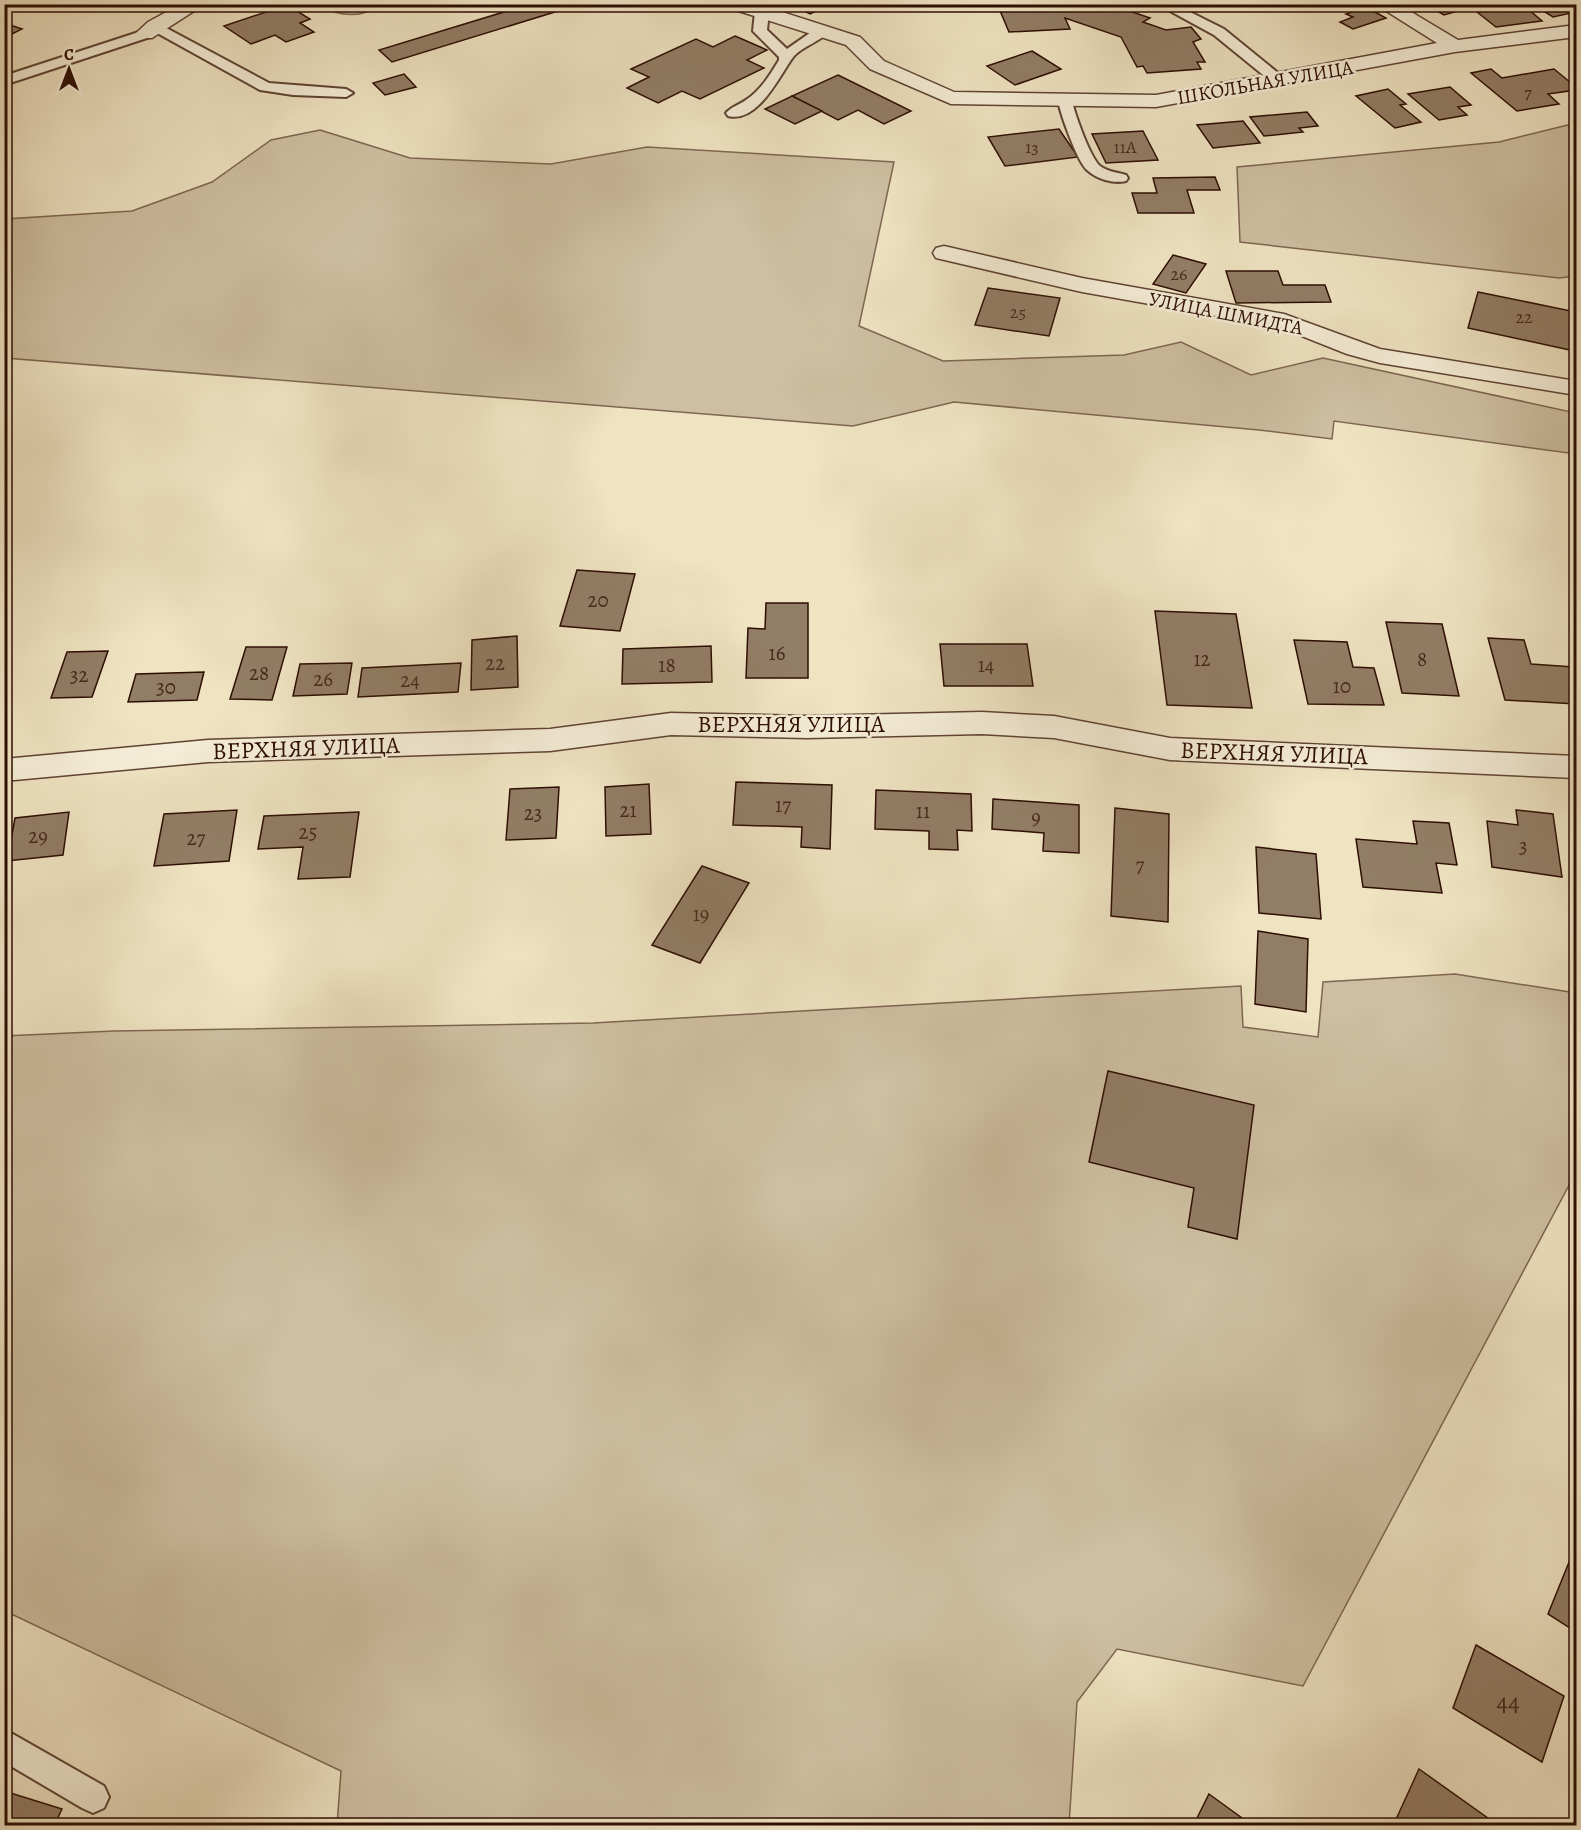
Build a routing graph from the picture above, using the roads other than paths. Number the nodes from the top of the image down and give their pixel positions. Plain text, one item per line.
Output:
1 (196, 4) edge
2 (736, 4) edge
3 (1384, 4) edge
4 (1165, 5) edge
5 (762, 12) junction
6 (150, 30) junction
7 (822, 31) junction
8 (1576, 31) edge
9 (1455, 46) junction
10 (786, 56) junction
11 (1278, 80) junction
12 (4, 81) edge
13 (346, 93) dead end
14 (1065, 100) junction
15 (733, 113) dead end
16 (1121, 178) dead end
17 (944, 253) dead end
18 (1576, 388) edge
19 (1576, 767) edge
20 (4, 770) edge
21 (4, 1744) edge
22 (93, 1797) dead end

1 - 6 street
2 - 5 street
3 - 9 street
4 - 11 lane
5 - 7 street
5 - 10 lane
6 - 12 lane
6 - 13 lane
7 - 10 lane
7 - 14 street, ШКОЛЬНАЯ УЛИЦА
8 - 9 street, ШКОЛЬНАЯ УЛИЦА
9 - 11 street, ШКОЛЬНАЯ УЛИЦА
10 - 15 lane
11 - 14 street, ШКОЛЬНАЯ УЛИЦА
14 - 16 lane
17 - 18 street, УЛИЦА ШМИДТА
19 - 20 street, ВЕРХНЯЯ УЛИЦА
21 - 22 lane

